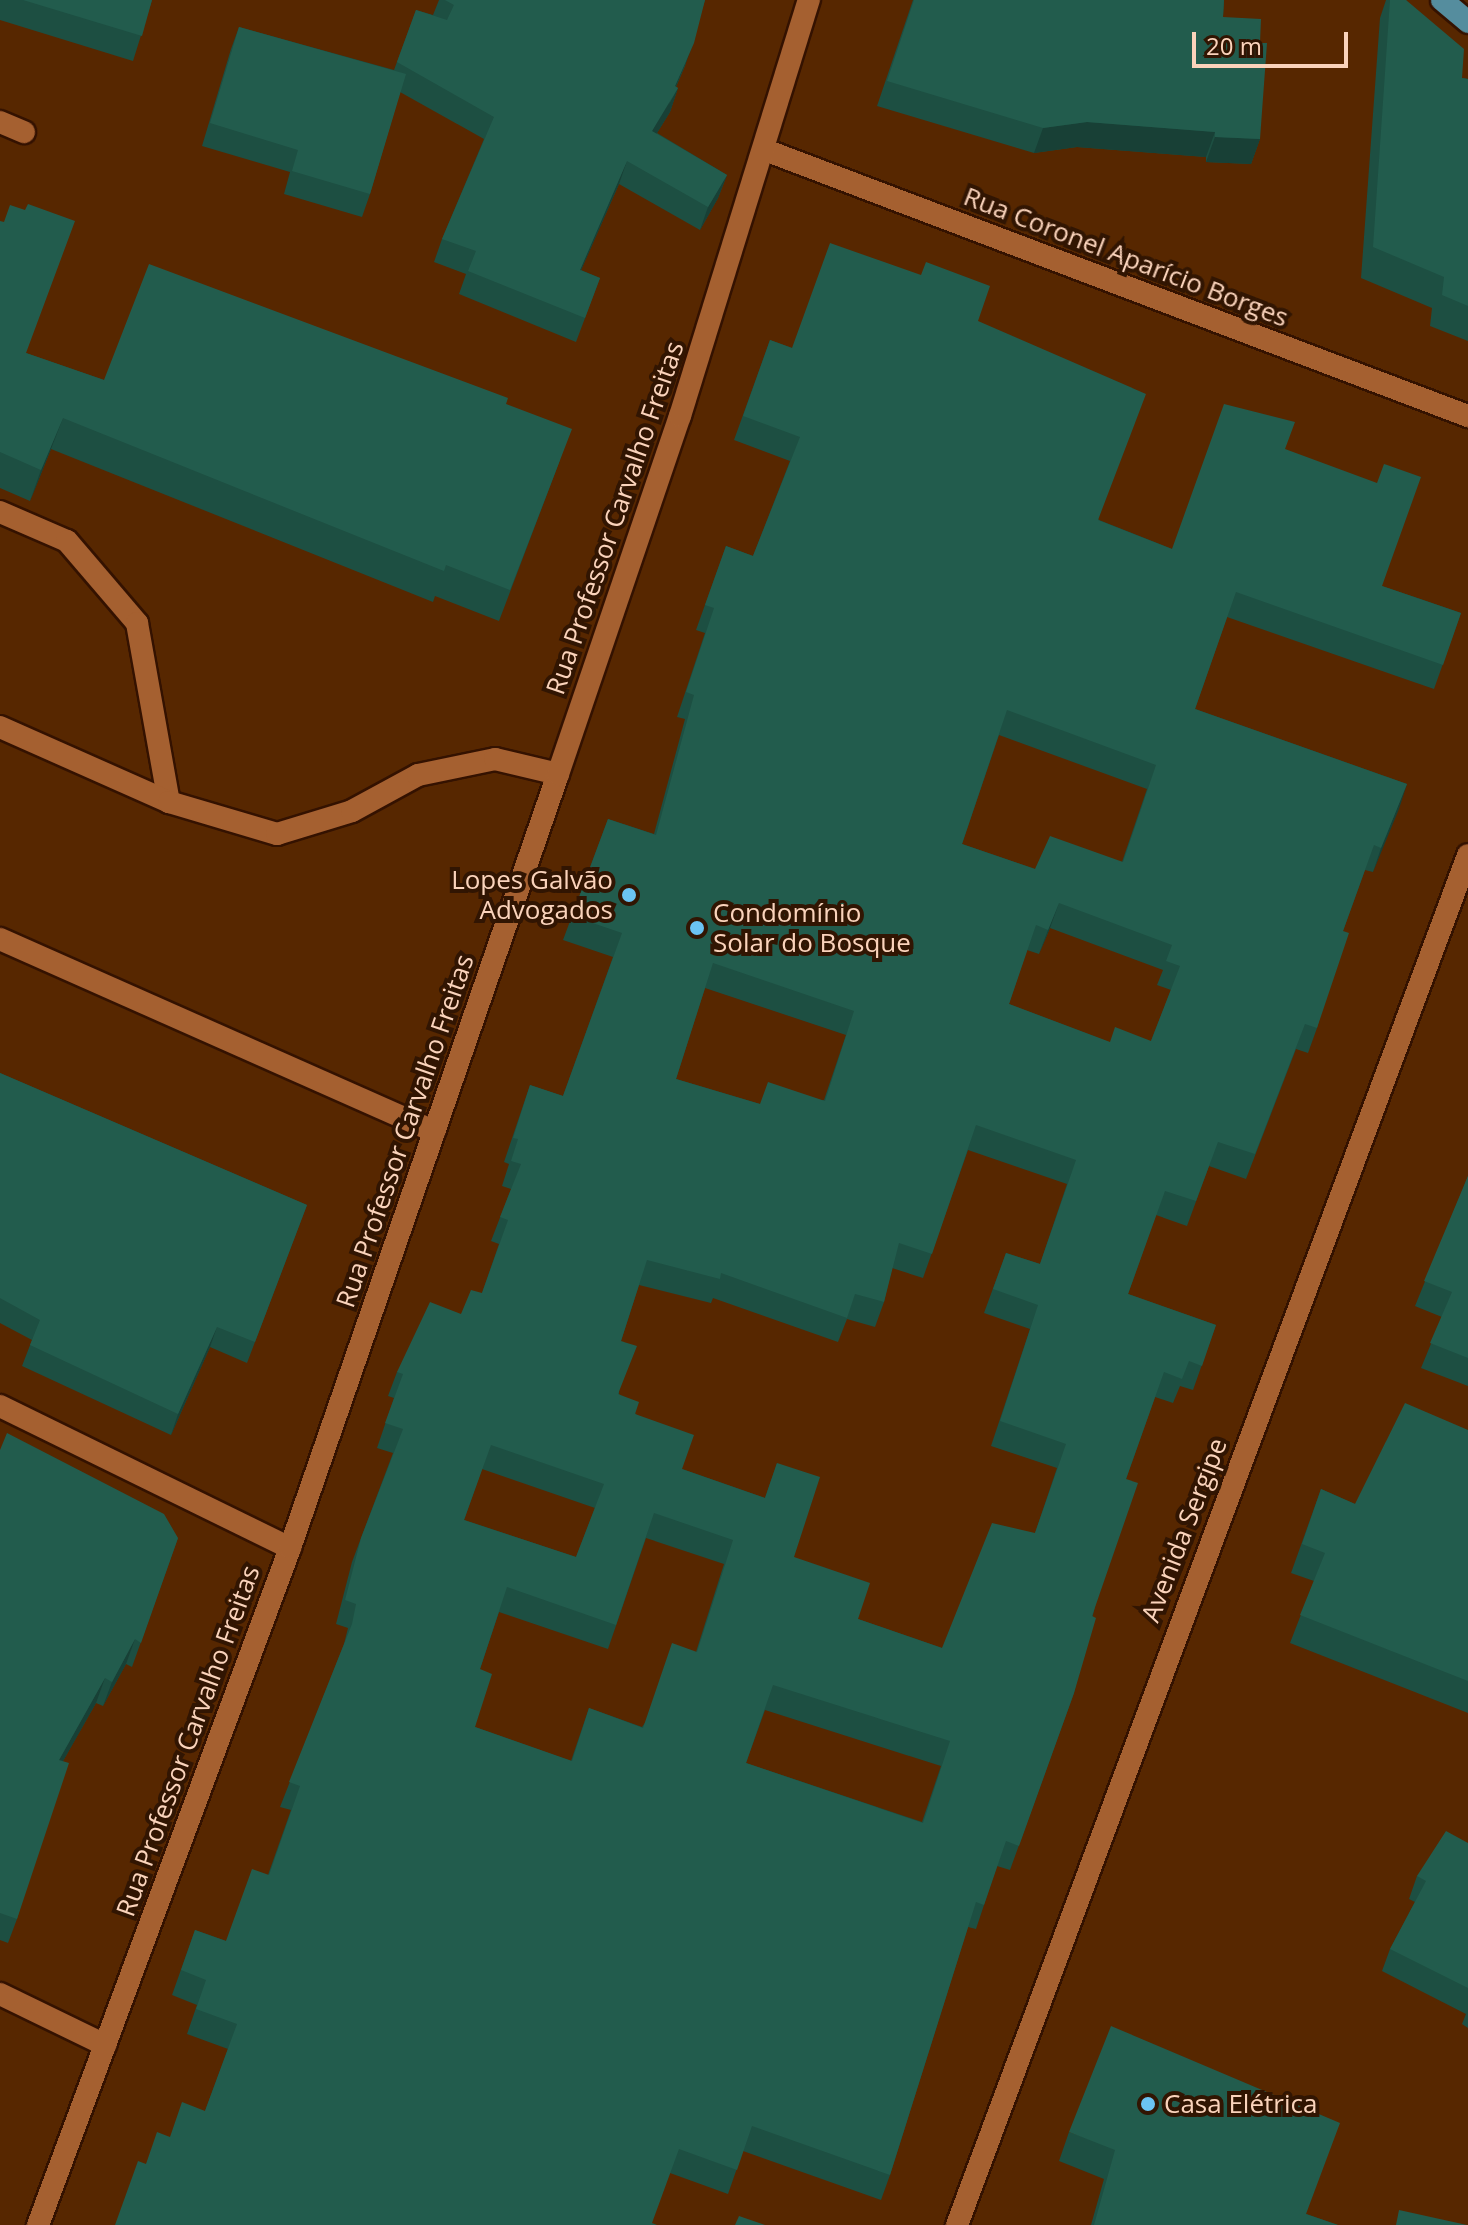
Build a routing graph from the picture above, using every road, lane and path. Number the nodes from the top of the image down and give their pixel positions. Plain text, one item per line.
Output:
1 (809, 0) edge
2 (1442, 0) edge
3 (1468, 22) edge
4 (0, 122) edge
5 (24, 132) dead end
6 (765, 150) junction
7 (1468, 416) edge
8 (0, 512) edge
9 (0, 727) edge
10 (558, 774) junction
11 (169, 802) junction
12 (1468, 855) edge
13 (0, 939) edge
14 (434, 1131) junction
15 (0, 1406) edge
16 (290, 1548) junction
17 (0, 1994) edge
18 (105, 2045) junction
19 (38, 2225) edge
20 (957, 2225) edge

1 - 6 street, Rua Professor Carvalho Freitas
2 - 3 main road
4 - 5 street
6 - 7 street, Rua Coronel Aparício Borges
6 - 10 street, Rua Professor Carvalho Freitas
8 - 11 street
9 - 11 street
10 - 11 street
10 - 14 street, Rua Professor Carvalho Freitas
12 - 20 street, Avenida Sergipe
13 - 14 street
14 - 16 street, Rua Professor Carvalho Freitas
15 - 16 street
16 - 18 street, Rua Professor Carvalho Freitas
17 - 18 street
18 - 19 street, Rua Professor Carvalho Freitas

